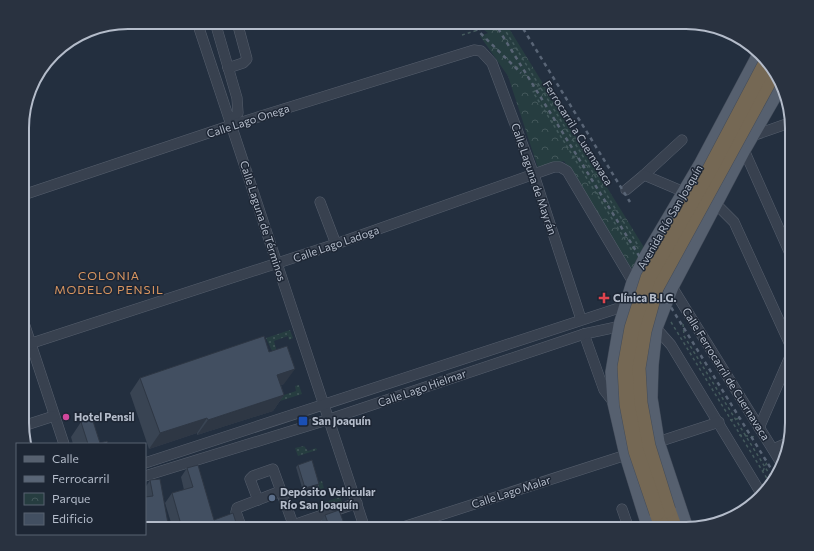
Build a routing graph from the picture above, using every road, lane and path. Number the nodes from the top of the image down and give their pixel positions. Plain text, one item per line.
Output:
1 (199, 29) edge
2 (216, 29) edge
3 (239, 29) edge
4 (483, 29) edge
5 (504, 29) edge
6 (462, 36) dead end
7 (474, 50) joint
8 (757, 59) edge
9 (764, 66) edge
10 (228, 68) junction
11 (771, 77) edge
12 (541, 88) junction
13 (778, 92) edge
14 (231, 123) junction
15 (785, 124) edge
16 (752, 136) junction
17 (682, 140) dead end
18 (744, 150) junction
19 (701, 163) junction
20 (534, 174) junction
21 (644, 175) junction
22 (728, 182) junction
23 (626, 190) dead end
24 (684, 192) junction
25 (29, 193) edge
26 (320, 202) dead end
27 (716, 204) junction
28 (785, 242) edge
29 (336, 244) junction
30 (642, 251) dead end
31 (638, 259) dead end
32 (277, 264) junction
33 (633, 282) junction
34 (672, 287) junction
35 (625, 306) junction
36 (581, 319) junction
37 (683, 321) dead end
38 (671, 322) dead end
39 (620, 325) junction
40 (656, 328) junction
41 (584, 334) junction
42 (785, 334) edge
43 (29, 344) edge
44 (29, 350) edge
45 (785, 368) edge
46 (651, 398) junction
47 (614, 403) junction
48 (325, 404) junction
49 (54, 416) junction
50 (752, 416) junction
51 (330, 419) junction
52 (736, 419) junction
53 (730, 420) junction
54 (719, 422) junction
55 (29, 424) edge
56 (759, 428) junction
57 (739, 435) junction
58 (746, 436) junction
59 (767, 439) junction
60 (658, 442) junction
61 (64, 443) edge
62 (783, 445) edge
63 (773, 449) junction
64 (626, 455) junction
65 (779, 458) edge
66 (146, 463) edge
67 (765, 466) junction
68 (762, 472) junction
69 (770, 475) edge
70 (146, 476) edge
71 (767, 480) edge
72 (756, 485) junction
73 (759, 490) edge
74 (281, 492) junction
75 (258, 500) junction
76 (357, 503) junction
77 (622, 508) dead end
78 (663, 511) junction
79 (240, 522) edge
80 (292, 522) edge
81 (299, 522) edge
82 (363, 522) edge
83 (419, 522) edge
84 (627, 522) edge
85 (647, 522) edge
86 (663, 522) edge
87 (670, 522) edge
88 (685, 522) edge

1 - 14 street, Calle Laguna de Términos
2 - 10 street
3 - 10 street
4 - 6 path, bridge
5 - 12 path, Ferrocarril a Cuernavaca
7 - 14 street, Calle Lago Onega
7 - 20 street, Calle Laguna de Mayrán
8 - 19 main road, Avenida Río San Joaquín
9 - 78 highway, Avenida Río San Joaquín, bridge
10 - 14 street
11 - 78 highway, Avenida Río San Joaquín, bridge
12 - 30 path, Ferrocarril a Cuernavaca
12 - 31 path
13 - 16 main road
14 - 25 street, Calle Lago Onega
14 - 32 street, Calle Laguna de Términos
15 - 16 street
16 - 18 main road
17 - 21 street
18 - 22 main road
18 - 28 street
19 - 22 main road
19 - 24 main road, Avenida Río San Joaquín
20 - 29 street, Calle Lago Ladoga
20 - 33 street
20 - 36 street, Calle Laguna de Mayrán
21 - 23 street
21 - 24 street
22 - 27 main road
24 - 27 main road
24 - 33 main road, Avenida Río San Joaquín
26 - 29 street
27 - 34 main road
27 - 42 street
29 - 32 street, Calle Lago Ladoga
32 - 43 street, Calle Lago Ladoga
32 - 48 street, Calle Laguna de Términos
33 - 35 main road, Avenida Río San Joaquín
34 - 40 main road
34 - 50 street, Calle Ferrocarril de Cuernavaca
35 - 36 street, Calle Lago Hielmar
35 - 39 main road, Avenida Río San Joaquín
36 - 48 street, Calle Lago Hielmar
37 - 52 path
38 - 53 path
39 - 40 street, Calle Lago Hielmar
39 - 41 street, Calle Lago Hielmar
39 - 47 main road, Avenida Río San Joaquín
40 - 46 main road
40 - 54 street
41 - 47 street
41 - 51 street, Calle Lago Hielmar
44 - 49 street
45 - 56 street
46 - 47 main road
46 - 60 main road
47 - 64 main road, Avenida Río San Joaquín
48 - 51 street, Calle Laguna de Términos
48 - 66 street, Calle Lago Hielmar
49 - 55 street
49 - 61 street
50 - 52 path
50 - 56 street, Calle Ferrocarril de Cuernavaca
51 - 70 street, Calle Lago Hielmar
51 - 76 street, Calle Laguna de Términos
52 - 53 path
52 - 58 path
53 - 54 path
53 - 57 path
54 - 60 street
54 - 72 street
56 - 59 street, Calle Ferrocarril de Cuernavaca
57 - 58 path
57 - 68 path
58 - 59 path
58 - 67 path
59 - 63 street, Calle Ferrocarril de Cuernavaca
60 - 88 main road
62 - 63 street
63 - 65 street, Calle Ferrocarril de Cuernavaca
63 - 67 path
64 - 83 street, Calle Lago Malar
64 - 85 main road, Avenida Río San Joaquín
67 - 68 path
67 - 69 path
68 - 71 path
68 - 72 path
72 - 73 street
74 - 75 street
74 - 75 street
74 - 80 street
75 - 79 street
76 - 81 street
76 - 82 street, Calle Laguna de Términos
77 - 84 street
78 - 86 highway, Avenida Río San Joaquín
78 - 87 highway, Avenida Río San Joaquín

